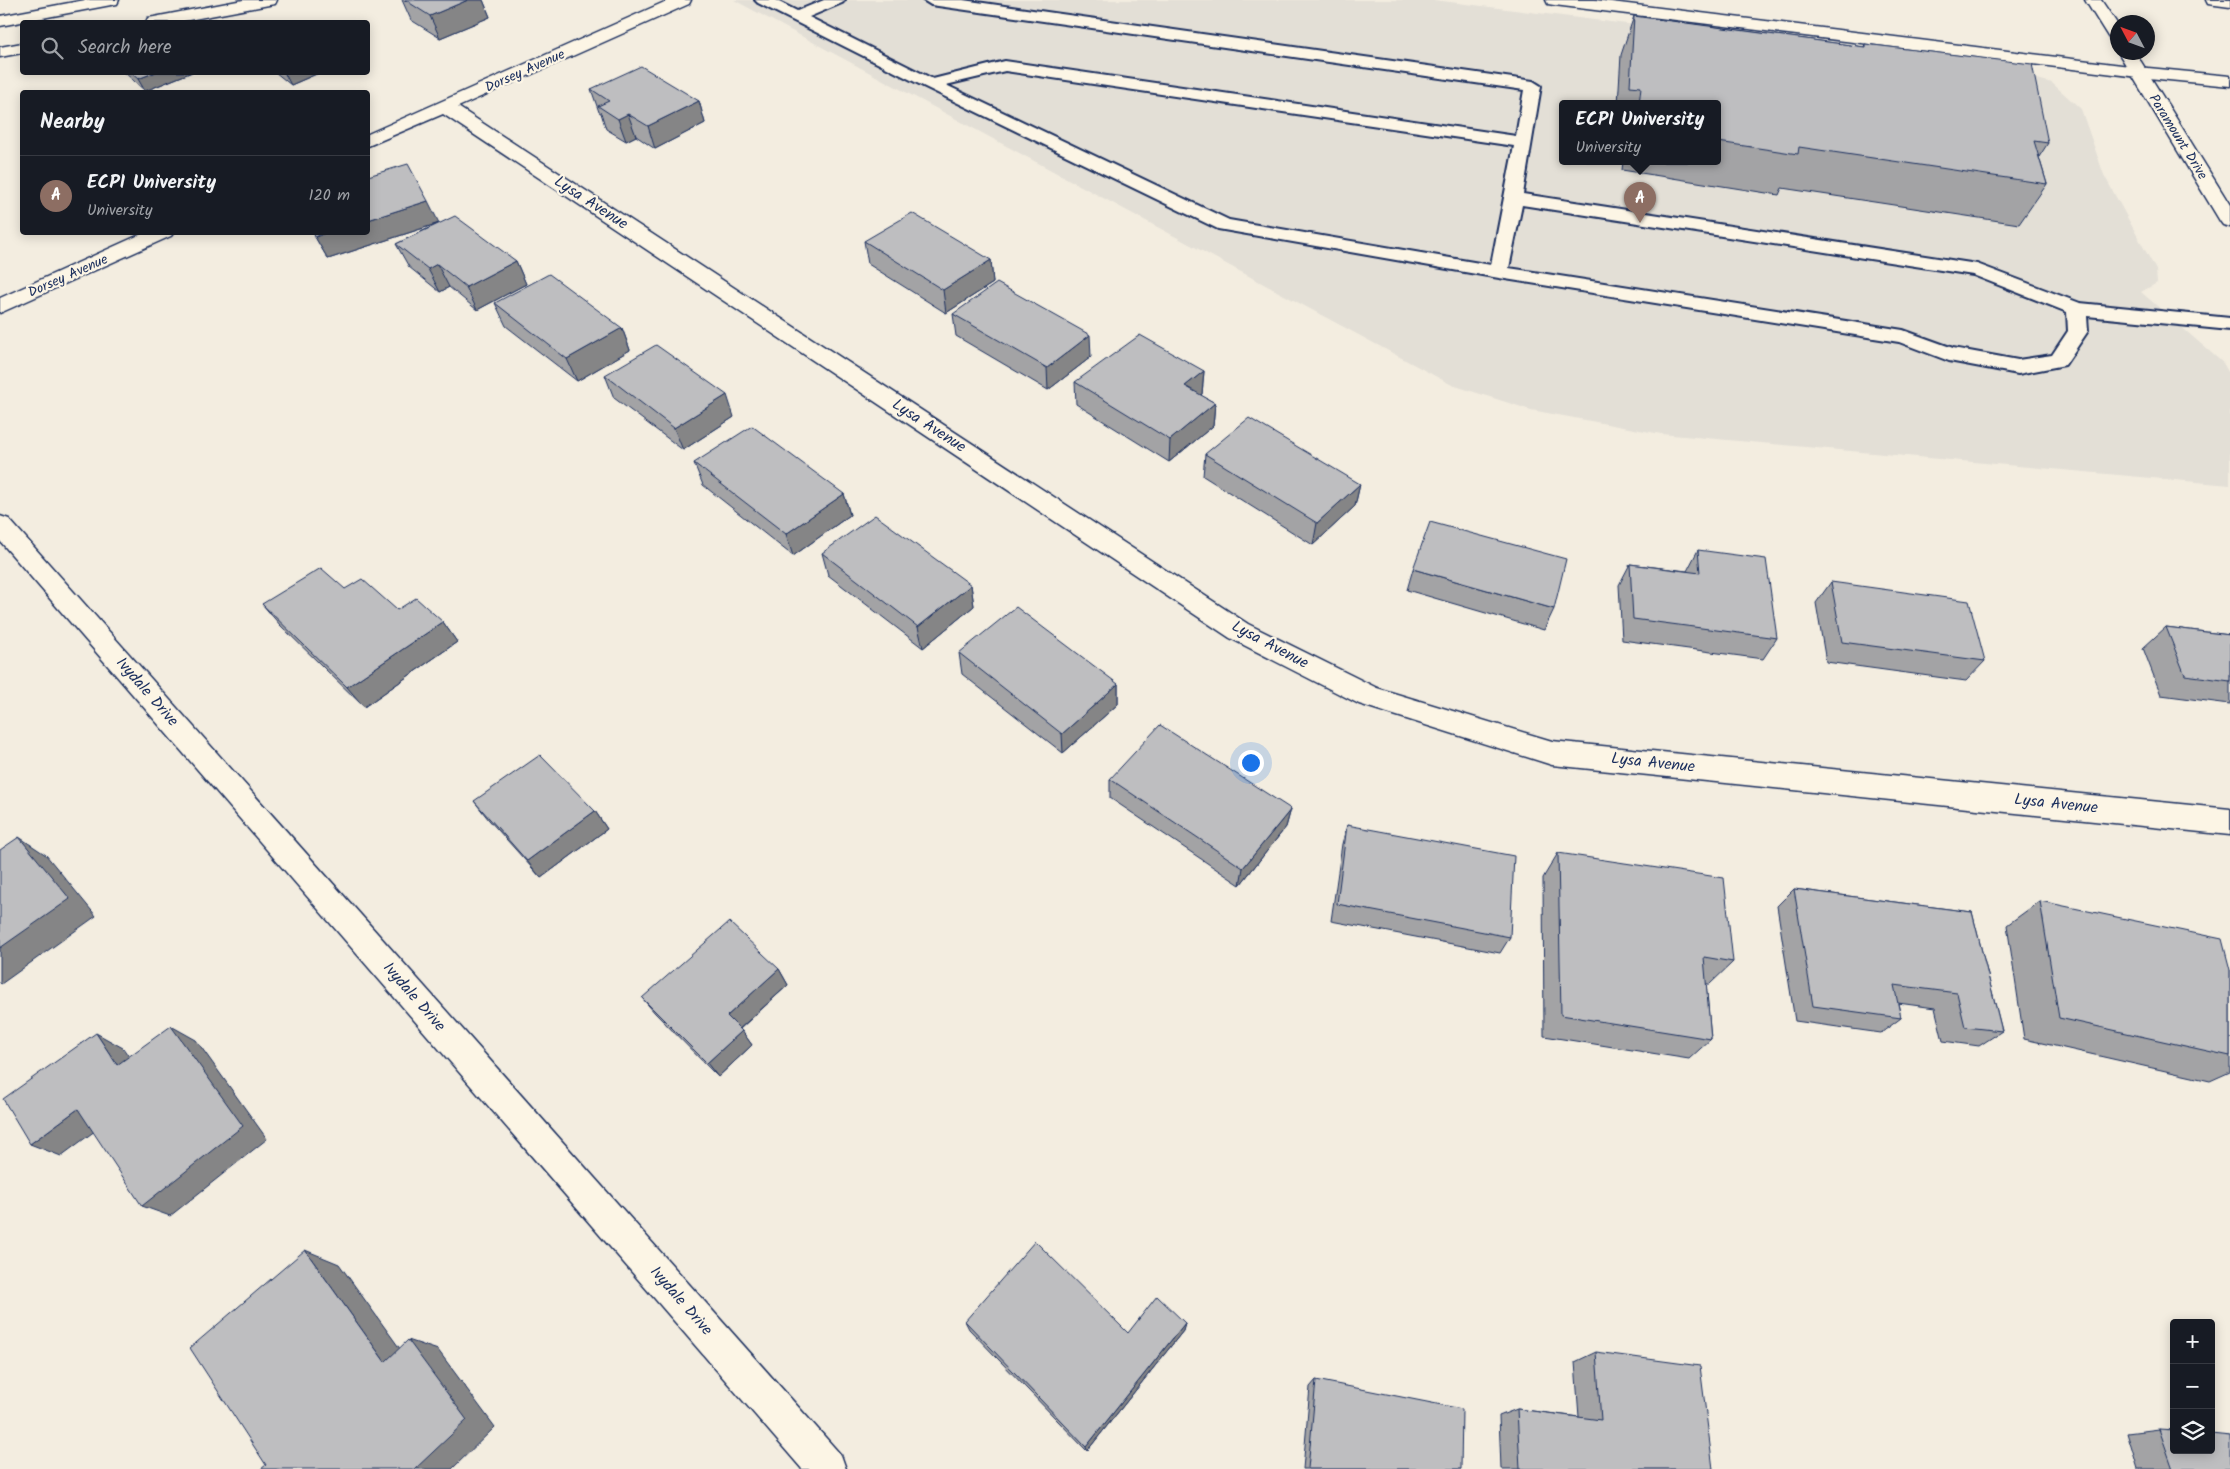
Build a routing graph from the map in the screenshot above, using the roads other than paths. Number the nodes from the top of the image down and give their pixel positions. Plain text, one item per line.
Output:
1 (111, 0) edge
2 (269, 0) edge
3 (683, 0) edge
4 (763, 0) edge
5 (837, 0) edge
6 (931, 0) edge
7 (1554, 0) edge
8 (2093, 0) edge
9 (2214, 0) edge
10 (2230, 2) edge
11 (797, 17) junction
12 (164, 20) edge
13 (0, 21) edge
14 (2110, 27) edge
15 (20, 48) edge
16 (0, 52) edge
17 (2131, 60) edge
18 (2138, 72) junction
19 (2230, 81) edge
20 (931, 84) junction
21 (445, 107) junction
22 (370, 140) edge
23 (1523, 142) junction
24 (1514, 198) junction
25 (2230, 220) edge
26 (157, 235) edge
27 (1499, 272) junction
28 (0, 306) edge
29 (2076, 308) junction
30 (2230, 324) edge
31 (0, 525) edge
32 (2230, 822) edge
33 (827, 1469) edge

1 - 13 main road
2 - 12 main road
3 - 21 main road, Dorsey Avenue
4 - 11 lane
5 - 11 lane
6 - 23 lane
7 - 18 main road
8 - 14 main road
9 - 10 main road
11 - 20 lane
15 - 16 main road
17 - 18 main road, Paramount Drive
18 - 19 main road
18 - 25 main road, Paramount Drive
20 - 23 lane
20 - 27 lane
21 - 22 main road, Dorsey Avenue
21 - 32 main road, Lysa Avenue
23 - 24 lane
24 - 27 lane
24 - 29 lane
26 - 28 main road, Dorsey Avenue
27 - 29 lane
29 - 30 lane
31 - 33 main road, Ivydale Drive

